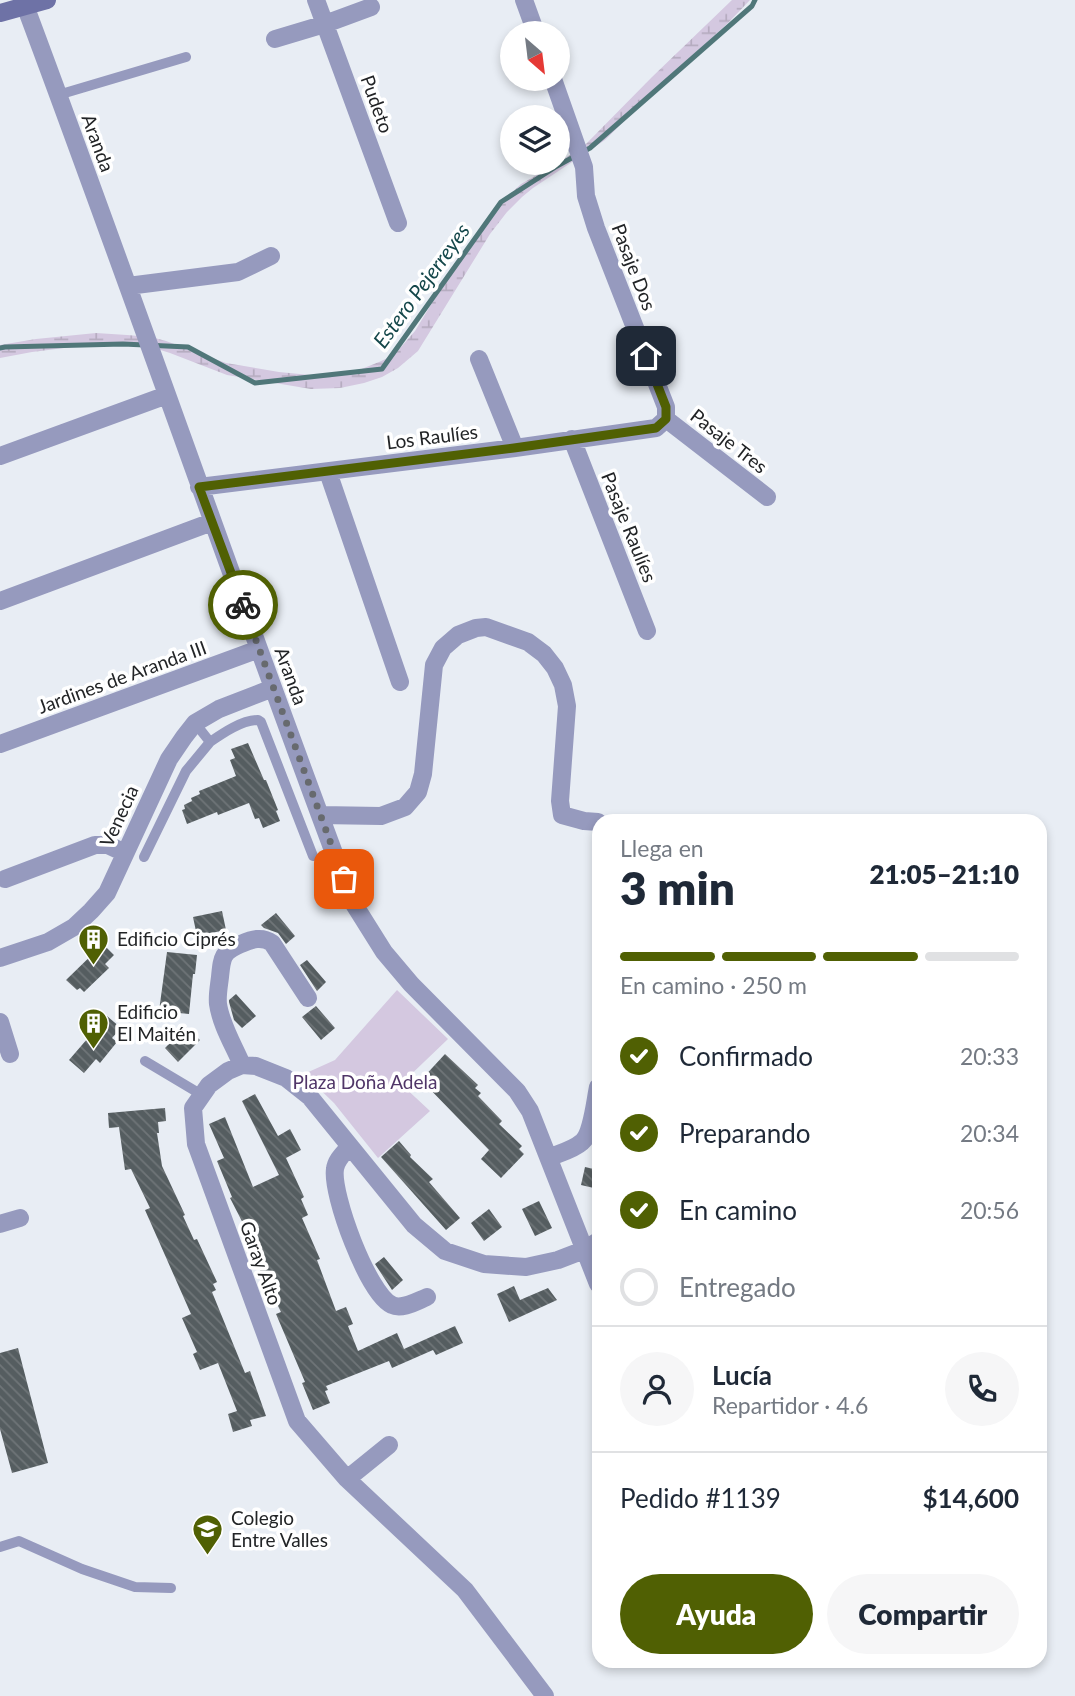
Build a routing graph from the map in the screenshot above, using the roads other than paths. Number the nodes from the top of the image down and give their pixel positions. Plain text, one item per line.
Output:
1 (47, 0) edge
2 (316, 0) edge
3 (524, 0) edge
4 (24, 3) edge
5 (372, 7) dead end
6 (0, 13) edge
7 (532, 21) edge
8 (325, 24) junction
9 (275, 39) dead end
10 (186, 57) dead end
11 (557, 91) edge
12 (58, 94) junction
13 (398, 223) dead end
14 (271, 256) dead end
15 (128, 286) junction
16 (479, 359) dead end
17 (167, 394) junction
18 (666, 419) junction
19 (572, 439) junction
20 (514, 448) junction
21 (0, 456) edge
22 (328, 472) junction
23 (199, 487) junction
24 (767, 497) dead end
25 (212, 522) junction
26 (0, 601) edge
27 (647, 631) dead end
28 (259, 649) junction
29 (400, 682) dead end
30 (273, 688) junction
31 (195, 723) junction
32 (210, 742) junction
33 (0, 744) edge
34 (320, 815) junction
35 (592, 822) edge
36 (125, 853) junction
37 (313, 856) dead end
38 (144, 857) dead end
39 (5, 879) dead end
40 (0, 958) edge
41 (308, 998) dead end
42 (0, 1022) edge
43 (10, 1054) dead end
44 (145, 1060) dead end
45 (242, 1065) junction
46 (201, 1096) junction
47 (592, 1117) edge
48 (349, 1147) junction
49 (550, 1157) junction
50 (20, 1218) dead end
51 (0, 1224) edge
52 (592, 1245) edge
53 (427, 1297) dead end
54 (389, 1445) dead end
55 (347, 1479) junction
56 (0, 1546) edge
57 (171, 1588) dead end
58 (545, 1696) edge

1 - 4 street
2 - 8 street, Pudeto
3 - 7 street
4 - 6 street
4 - 12 street, Aranda
5 - 8 street
8 - 9 street
8 - 13 street, Pudeto
10 - 12 lane
11 - 18 street, Pasaje Dos
12 - 15 street, Aranda
14 - 15 street
15 - 17 street, Aranda
16 - 20 street
17 - 21 street
17 - 23 street, Aranda
18 - 19 street, Los Raulíes
18 - 24 street, Pasaje Tres
19 - 20 street, Los Raulíes
19 - 27 street, Pasaje Raulíes
20 - 22 street, Los Raulíes
22 - 23 street, Los Raulíes
22 - 29 street
23 - 25 street, Aranda
25 - 26 street
25 - 28 street, Aranda
28 - 30 street, Aranda
28 - 33 street, Jardines de Aranda III
30 - 31 street, Venecia
30 - 34 street, Aranda
31 - 32 lane
31 - 36 street, Venecia
32 - 37 lane
32 - 38 lane
34 - 35 street
34 - 49 street, Aranda
36 - 39 street
36 - 40 street, Venecia
41 - 45 street
42 - 43 street
44 - 46 lane
45 - 46 street
45 - 48 street
46 - 55 street, Garay Alto
47 - 49 street
48 - 52 street
48 - 53 street
49 - 52 street, Aranda
50 - 51 street
54 - 55 street
55 - 58 street, Garay Alto
56 - 57 lane

